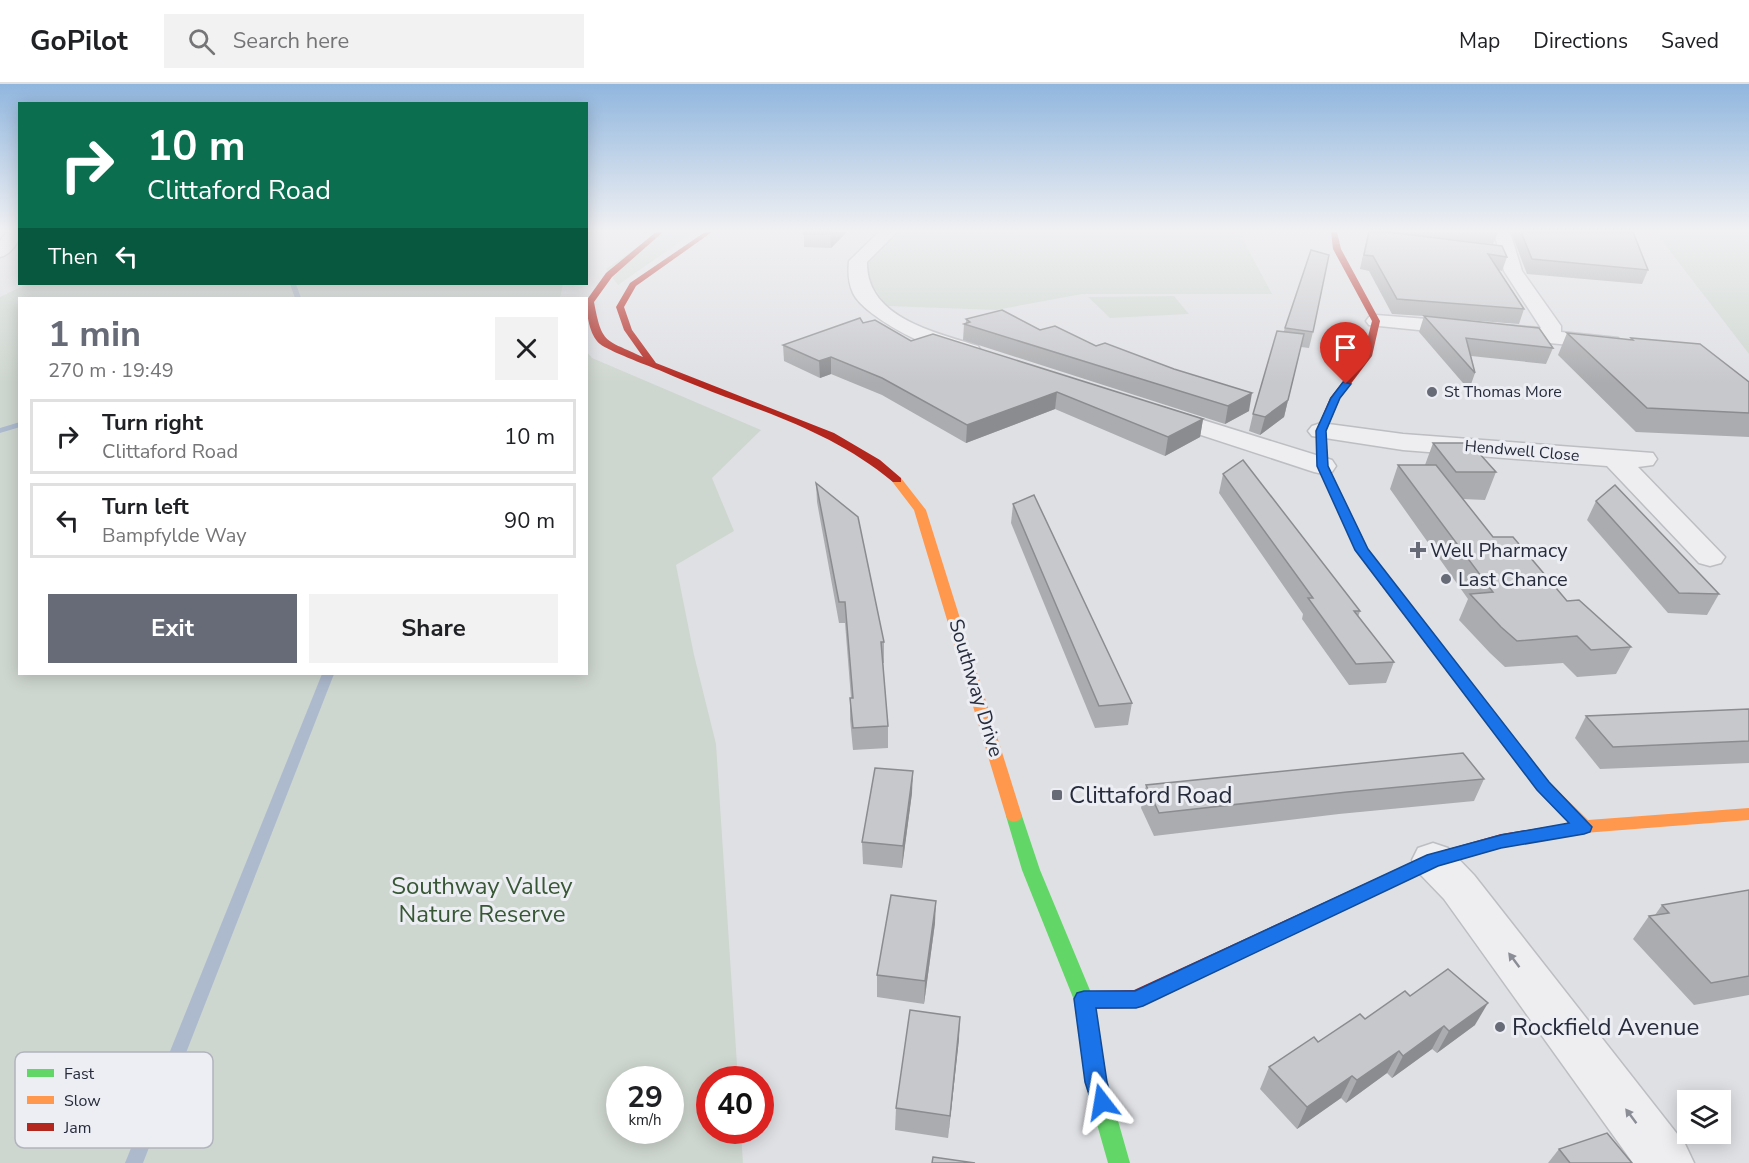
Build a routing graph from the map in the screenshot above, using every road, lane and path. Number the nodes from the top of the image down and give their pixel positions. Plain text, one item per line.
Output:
1 (603, 282) edge
2 (637, 282) edge
3 (859, 282) edge
4 (1355, 282) edge
5 (1518, 282) edge
6 (1376, 321) junction
7 (1527, 335) junction
8 (1629, 345) edge
9 (994, 360) edge
10 (652, 363) junction
11 (1137, 406) edge
12 (1321, 431) junction
13 (1615, 459) junction
14 (1644, 459) dead end
15 (1323, 466) junction
16 (1710, 557) dead end
17 (1749, 814) edge
18 (1584, 827) junction
19 (1433, 860) junction
20 (1084, 999) junction
21 (1119, 1163) edge
22 (1666, 1163) edge

1 - 10 street, Southway Drive
2 - 10 street, Southway Drive
3 - 9 street
4 - 6 street
5 - 7 street
6 - 7 street
6 - 12 street
7 - 8 street
10 - 20 street, Southway Drive
11 - 15 street
12 - 13 street, Hendwell Close
12 - 15 street
13 - 14 street, Hendwell Close
13 - 16 street
15 - 18 street
17 - 18 street
18 - 19 street
19 - 20 street
22 -> 19 street
20 - 21 street, Southway Drive

